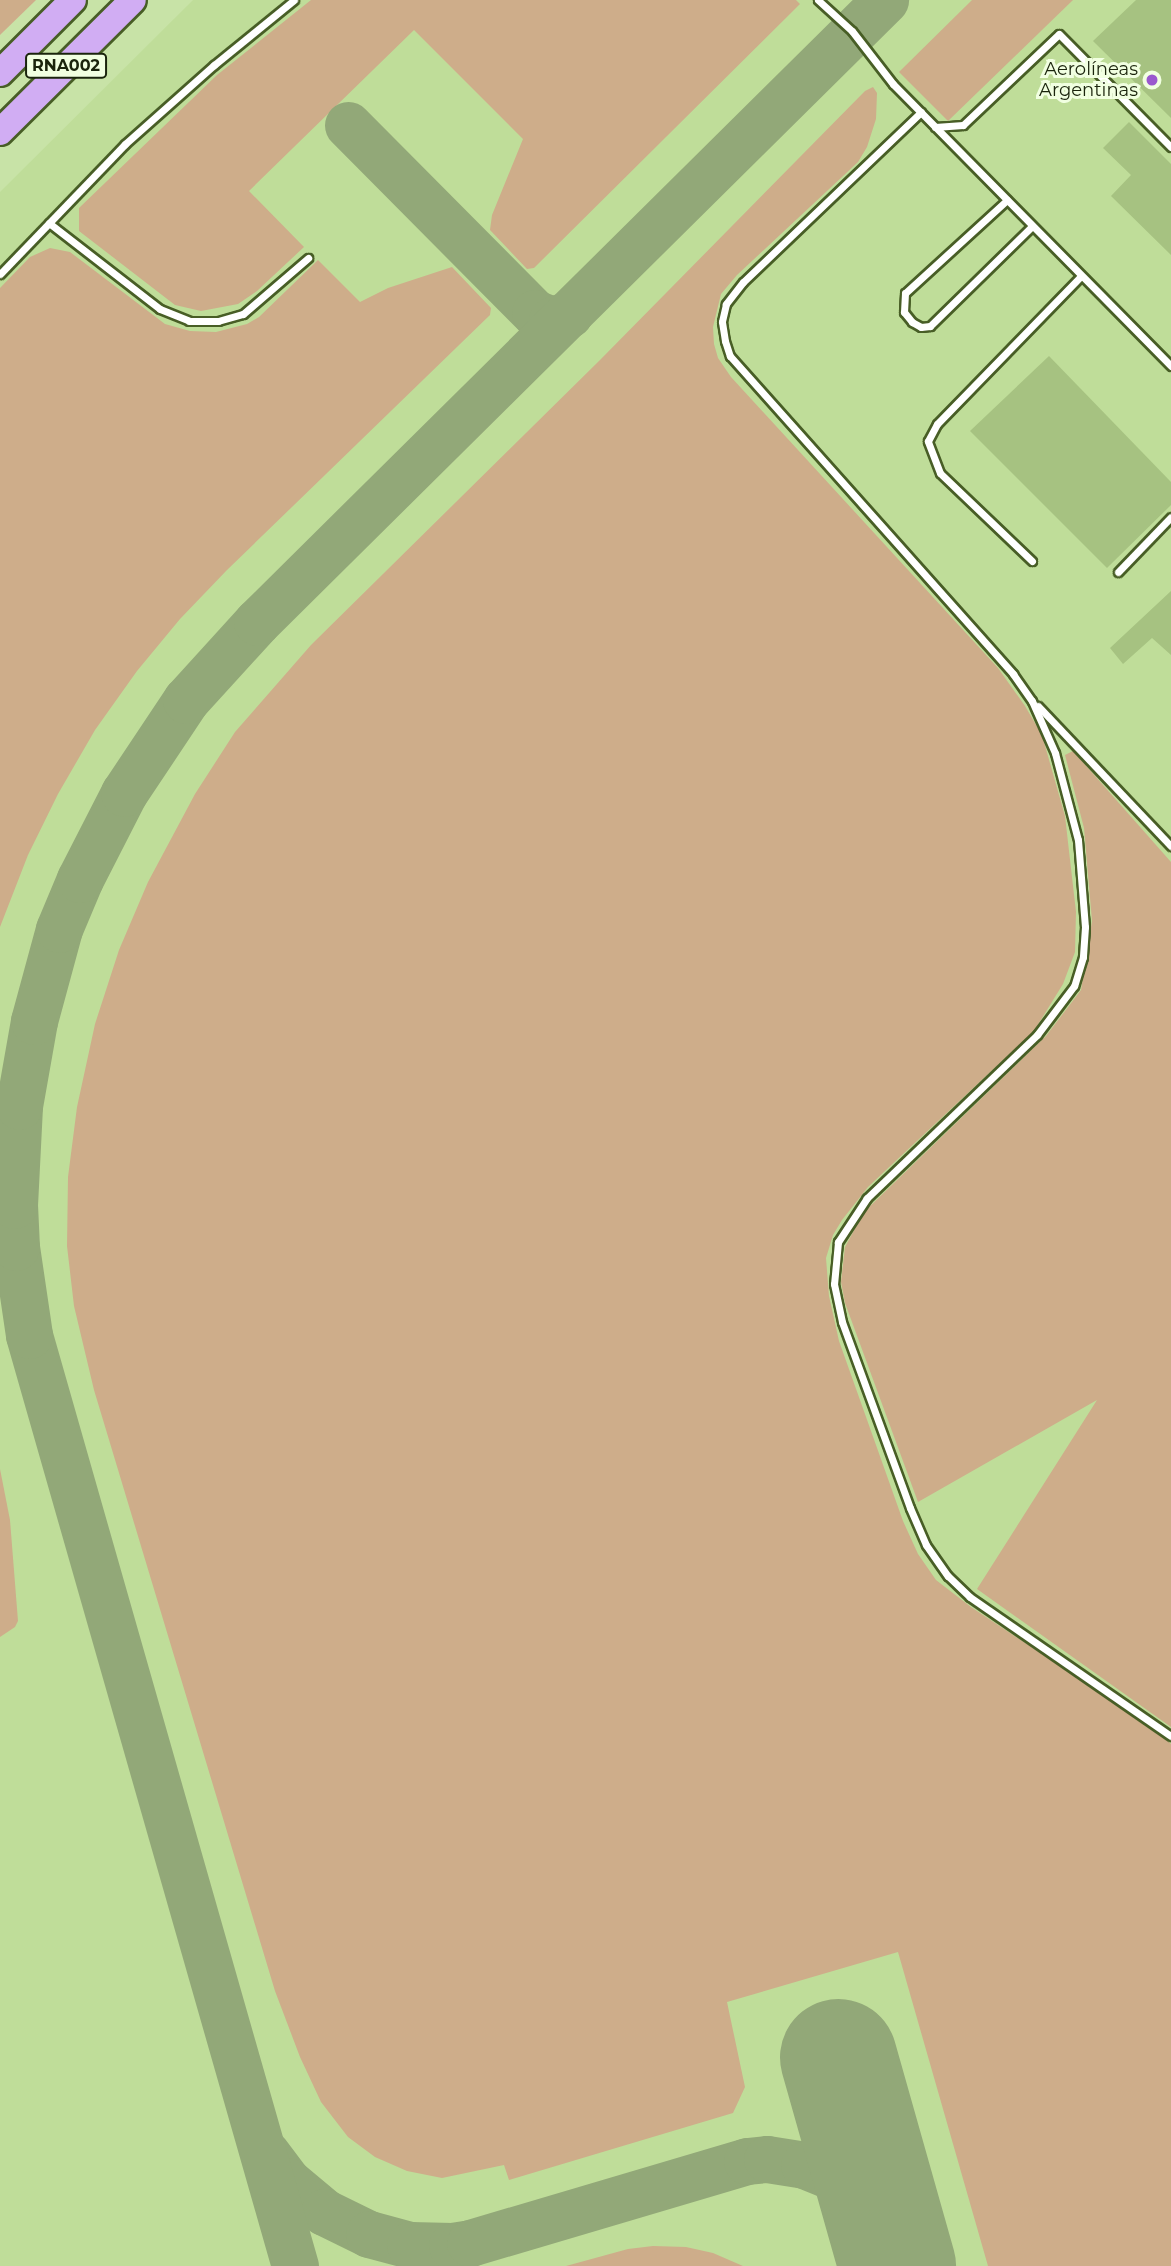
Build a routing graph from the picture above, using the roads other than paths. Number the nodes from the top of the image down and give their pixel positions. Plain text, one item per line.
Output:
1 (73, 0) edge
2 (133, 0) edge
3 (294, 0) edge
4 (818, 0) edge
5 (0, 73) edge
6 (921, 112) junction
7 (936, 127) junction
8 (0, 132) edge
9 (1171, 148) edge
10 (1007, 200) junction
11 (49, 223) junction
12 (1032, 226) junction
13 (308, 258) dead end
14 (0, 274) edge
15 (1082, 276) junction
16 (1171, 366) edge
17 (1171, 517) edge
18 (1032, 561) dead end
19 (1118, 572) dead end
20 (1032, 701) junction
21 (1171, 846) edge
22 (1171, 1736) edge

1 - 5 highway, RNA002
2 - 8 highway, RNA002
3 - 11 lane
4 - 6 lane
6 - 7 lane
6 - 20 lane
7 - 9 lane
7 - 10 lane
10 - 12 lane
10 - 12 lane
11 - 13 lane
11 - 14 lane
12 - 15 lane
15 - 16 lane
15 - 18 lane
17 - 19 lane
20 - 21 lane
20 - 22 lane

